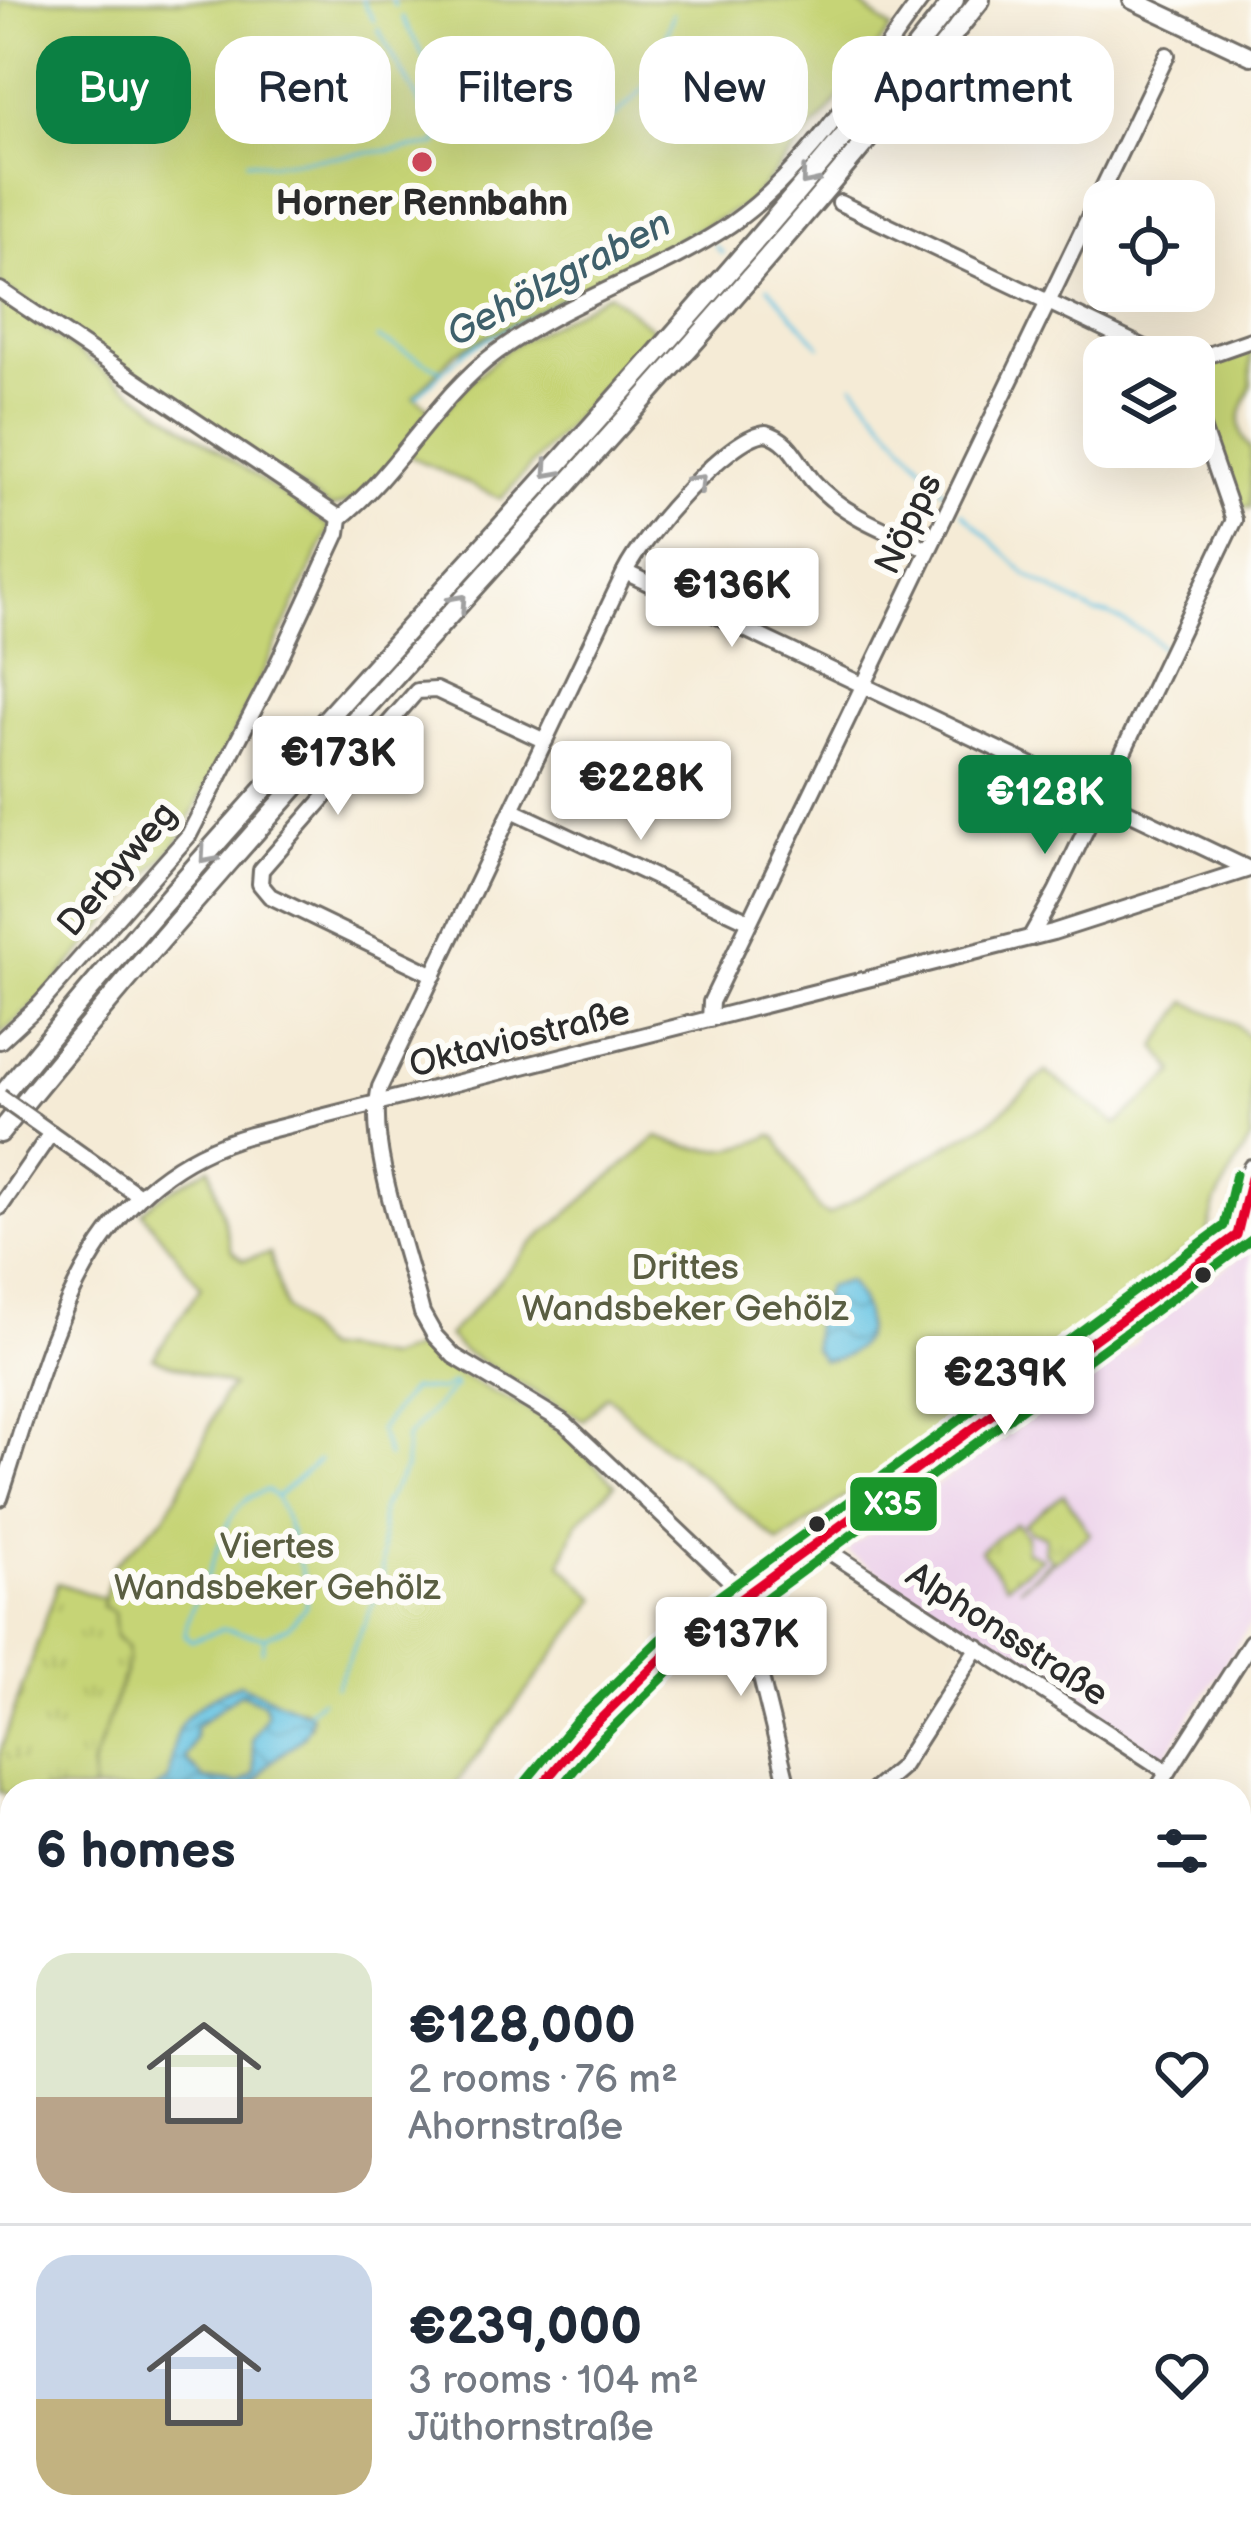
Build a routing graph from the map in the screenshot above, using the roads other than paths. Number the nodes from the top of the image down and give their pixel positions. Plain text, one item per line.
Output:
1 (921, 0) edge
2 (954, 0) edge
3 (980, 0) edge
4 (1132, 0) edge
5 (1166, 55) dead end
6 (1251, 56) edge
7 (840, 203) dead end
8 (0, 290) edge
9 (1047, 302) junction
10 (1119, 336) edge
11 (1251, 340) edge
12 (1215, 353) edge
13 (1215, 465) edge
14 (1251, 514) edge
15 (340, 518) junction
16 (1234, 520) junction
17 (928, 549) junction
18 (625, 572) junction
19 (861, 685) junction
20 (545, 741) junction
21 (1101, 799) junction
22 (512, 810) junction
23 (1250, 870) edge
24 (749, 921) junction
25 (1030, 938) junction
26 (434, 975) junction
27 (710, 1019) junction
28 (0, 1041) edge
29 (0, 1097) edge
30 (375, 1105) junction
31 (0, 1132) edge
32 (51, 1133) junction
33 (1251, 1168) edge
34 (1250, 1184) edge
35 (138, 1195) junction
36 (0, 1207) edge
37 (1244, 1230) edge
38 (0, 1498) edge
39 (818, 1539) junction
40 (741, 1596) junction
41 (1251, 1642) edge
42 (978, 1647) junction
43 (1168, 1772) junction
44 (548, 1779) edge
45 (786, 1779) edge
46 (887, 1779) edge
47 (1164, 1779) edge

1 - 15 street, Derbyweg
2 -> 29 highway
31 -> 3 highway
4 - 6 main road
5 - 9 street, Nöpps
7 - 9 street
8 - 15 street
9 - 10 street
9 - 17 street, Nöpps
11 - 12 street
13 - 16 street
14 - 16 street
15 - 28 street, Derbyweg
16 - 21 street
18 -> 17 street
17 - 19 street, Nöpps
18 - 19 street
18 - 20 street
19 - 21 street
19 - 24 street, Nöpps
20 - 22 street
20 - 26 street
21 - 23 street
21 - 25 street
22 - 24 street
22 - 26 street
23 - 25 street, Oktaviostraße
24 - 27 street, Nöpps
25 - 27 street, Oktaviostraße
26 - 30 street
27 - 30 street, Oktaviostraße
29 - 32 street, bridge
30 - 35 street, Oktaviostraße
30 - 40 street
32 - 35 street
32 - 36 street
33 - 37 street
34 - 37 street
35 - 38 street, Oktaviostraße
37 - 39 main road
39 - 40 main road
39 - 42 street, Alphonsstraße
40 - 44 main road
40 - 45 street
41 - 43 street
42 - 43 street, Alphonsstraße
42 - 46 street
43 - 47 street

